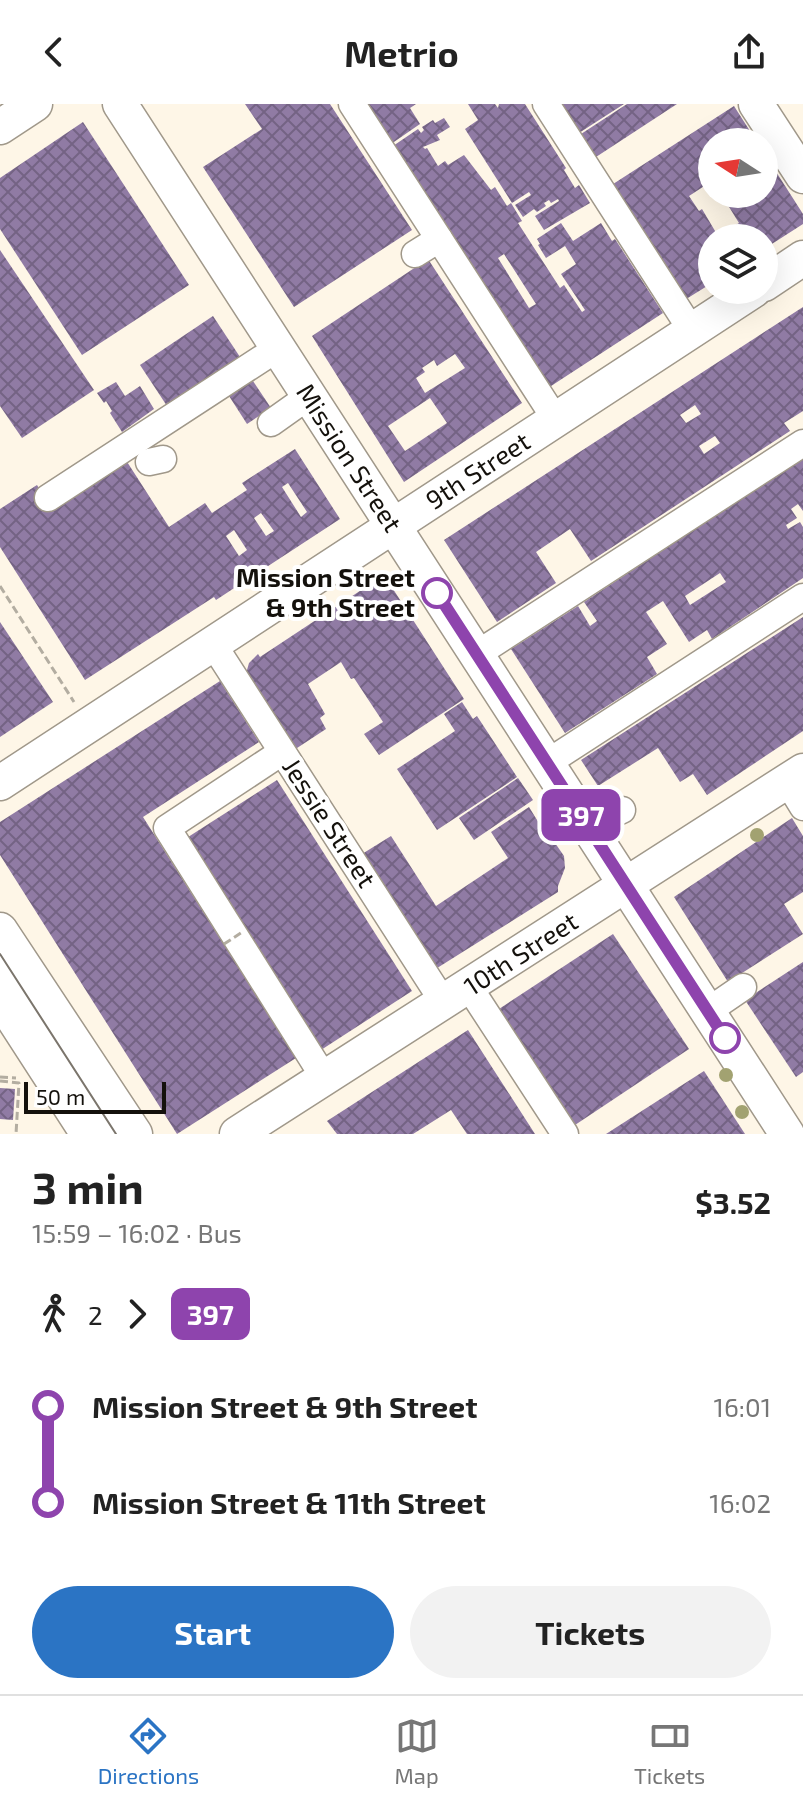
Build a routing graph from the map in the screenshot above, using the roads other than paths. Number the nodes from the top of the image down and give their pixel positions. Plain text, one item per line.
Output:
1 (35, 104) edge
2 (120, 104) edge
3 (352, 104) edge
4 (546, 104) edge
5 (756, 104) edge
6 (782, 104) edge
7 (0, 127) edge
8 (803, 136) edge
9 (803, 176) edge
10 (439, 239) junction
11 (415, 254) dead end
12 (803, 258) edge
13 (778, 275) edge
14 (733, 304) edge
15 (692, 331) junction
16 (278, 348) junction
17 (309, 396) junction
18 (556, 420) junction
19 (271, 423) dead end
20 (803, 443) edge
21 (48, 498) dead end
22 (394, 526) junction
23 (803, 597) edge
24 (213, 644) junction
25 (477, 654) junction
26 (282, 752) junction
27 (547, 763) junction
28 (0, 783) edge
29 (798, 786) edge
30 (622, 810) dead end
31 (588, 826) junction
32 (627, 886) junction
33 (0, 930) edge
34 (0, 962) edge
35 (743, 987) dead end
36 (456, 995) junction
37 (0, 998) edge
38 (708, 1011) junction
39 (325, 1079) junction
40 (88, 1134) edge
41 (110, 1134) edge
42 (135, 1134) edge
43 (237, 1134) edge
44 (565, 1134) edge
45 (787, 1134) edge

1 - 7 main road
2 - 16 main road, Mission Street
3 - 10 street
4 - 15 street
5 - 9 main road
6 - 8 main road
10 - 11 street
10 - 18 street
12 - 13 main road
14 - 15 main road, 9th Street
15 - 18 main road, 9th Street
16 - 17 main road, Mission Street
16 - 21 street
17 - 19 street
17 - 22 main road, Mission Street
18 - 22 main road, 9th Street
20 - 25 street
22 - 24 main road, 9th Street
22 - 25 main road, Mission Street
23 - 27 street
24 - 26 street, Jessie Street
24 - 28 main road, 9th Street
25 - 27 main road, Mission Street
26 - 36 street, Jessie Street
26 - 39 street
27 - 31 main road, Mission Street
29 - 32 main road, 10th Street
30 - 31 street
31 - 32 main road, Mission Street
32 - 36 main road, 10th Street
32 - 38 main road, Mission Street
33 - 42 main road
34 - 41 street
35 - 38 street
36 - 39 main road, 10th Street
36 - 44 street, Jessie Street
37 - 40 main road
38 - 45 main road, Mission Street
39 - 43 main road, 10th Street

